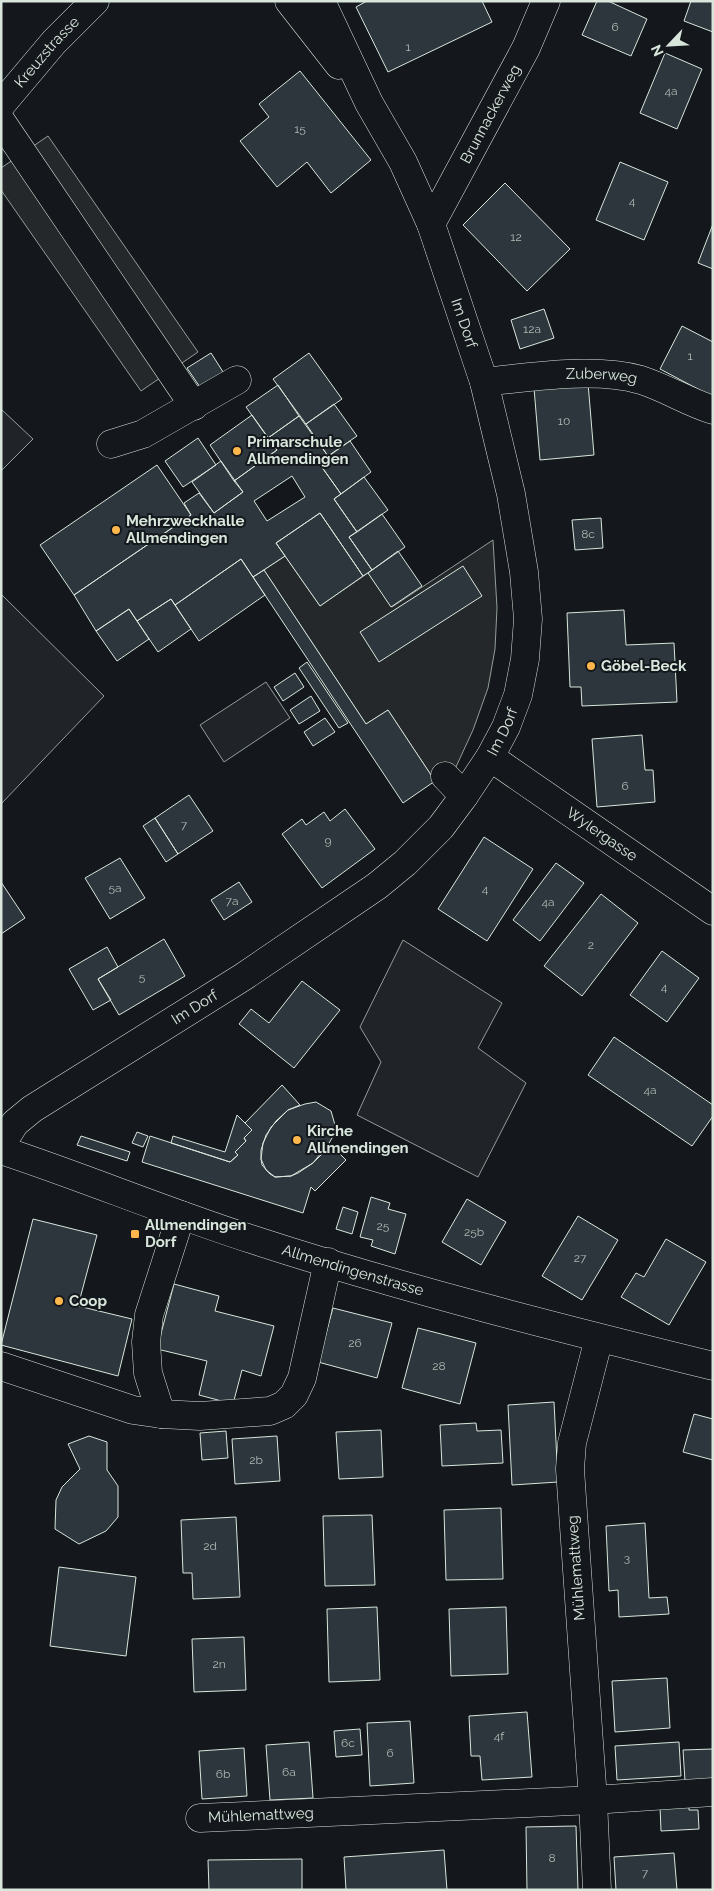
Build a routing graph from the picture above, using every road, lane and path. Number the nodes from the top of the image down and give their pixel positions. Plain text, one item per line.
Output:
1 (96, 1) edge
2 (289, 1) edge
3 (321, 1) edge
4 (546, 1) edge
5 (369, 103) junction
6 (1, 105) edge
7 (1, 121) edge
8 (431, 224) junction
9 (237, 380) dead end
10 (484, 382) junction
11 (194, 406) junction
12 (713, 410) edge
13 (111, 444) dead end
14 (490, 757) junction
15 (445, 776) dead end
16 (464, 796) junction
17 (713, 911) edge
18 (1, 1145) edge
19 (1, 1150) edge
20 (181, 1215) junction
21 (328, 1262) junction
22 (599, 1338) junction
23 (1, 1366) edge
24 (713, 1366) edge
25 (161, 1414) junction
26 (713, 1792) edge
27 (593, 1800) junction
28 (200, 1818) dead end
29 (597, 1890) edge

1 - 6 street, Kreuzstrasse
2 - 5 street, Im Dorf
3 - 5 street, Im Dorf
4 - 8 street, Brunnackerweg
5 - 8 street, Im Dorf
7 - 11 street
8 - 10 street, Im Dorf
9 - 11 street
10 - 12 street, Zuberweg
10 - 14 street, Im Dorf
11 - 13 street
14 - 16 street, Im Dorf
14 - 17 street, Wylergasse
15 - 16 street
16 - 18 street, Im Dorf
19 - 20 street, Allmendingenstrasse
20 - 21 street, Allmendingenstrasse
20 - 25 street
21 - 22 street, Allmendingenstrasse
21 - 25 street
22 - 24 street, Allmendingenstrasse
22 - 27 street, Mühlemattweg
23 - 25 street
26 - 27 street, Mühlemattweg
27 - 28 street, Mühlemattweg
27 - 29 street, Mühlemattweg

